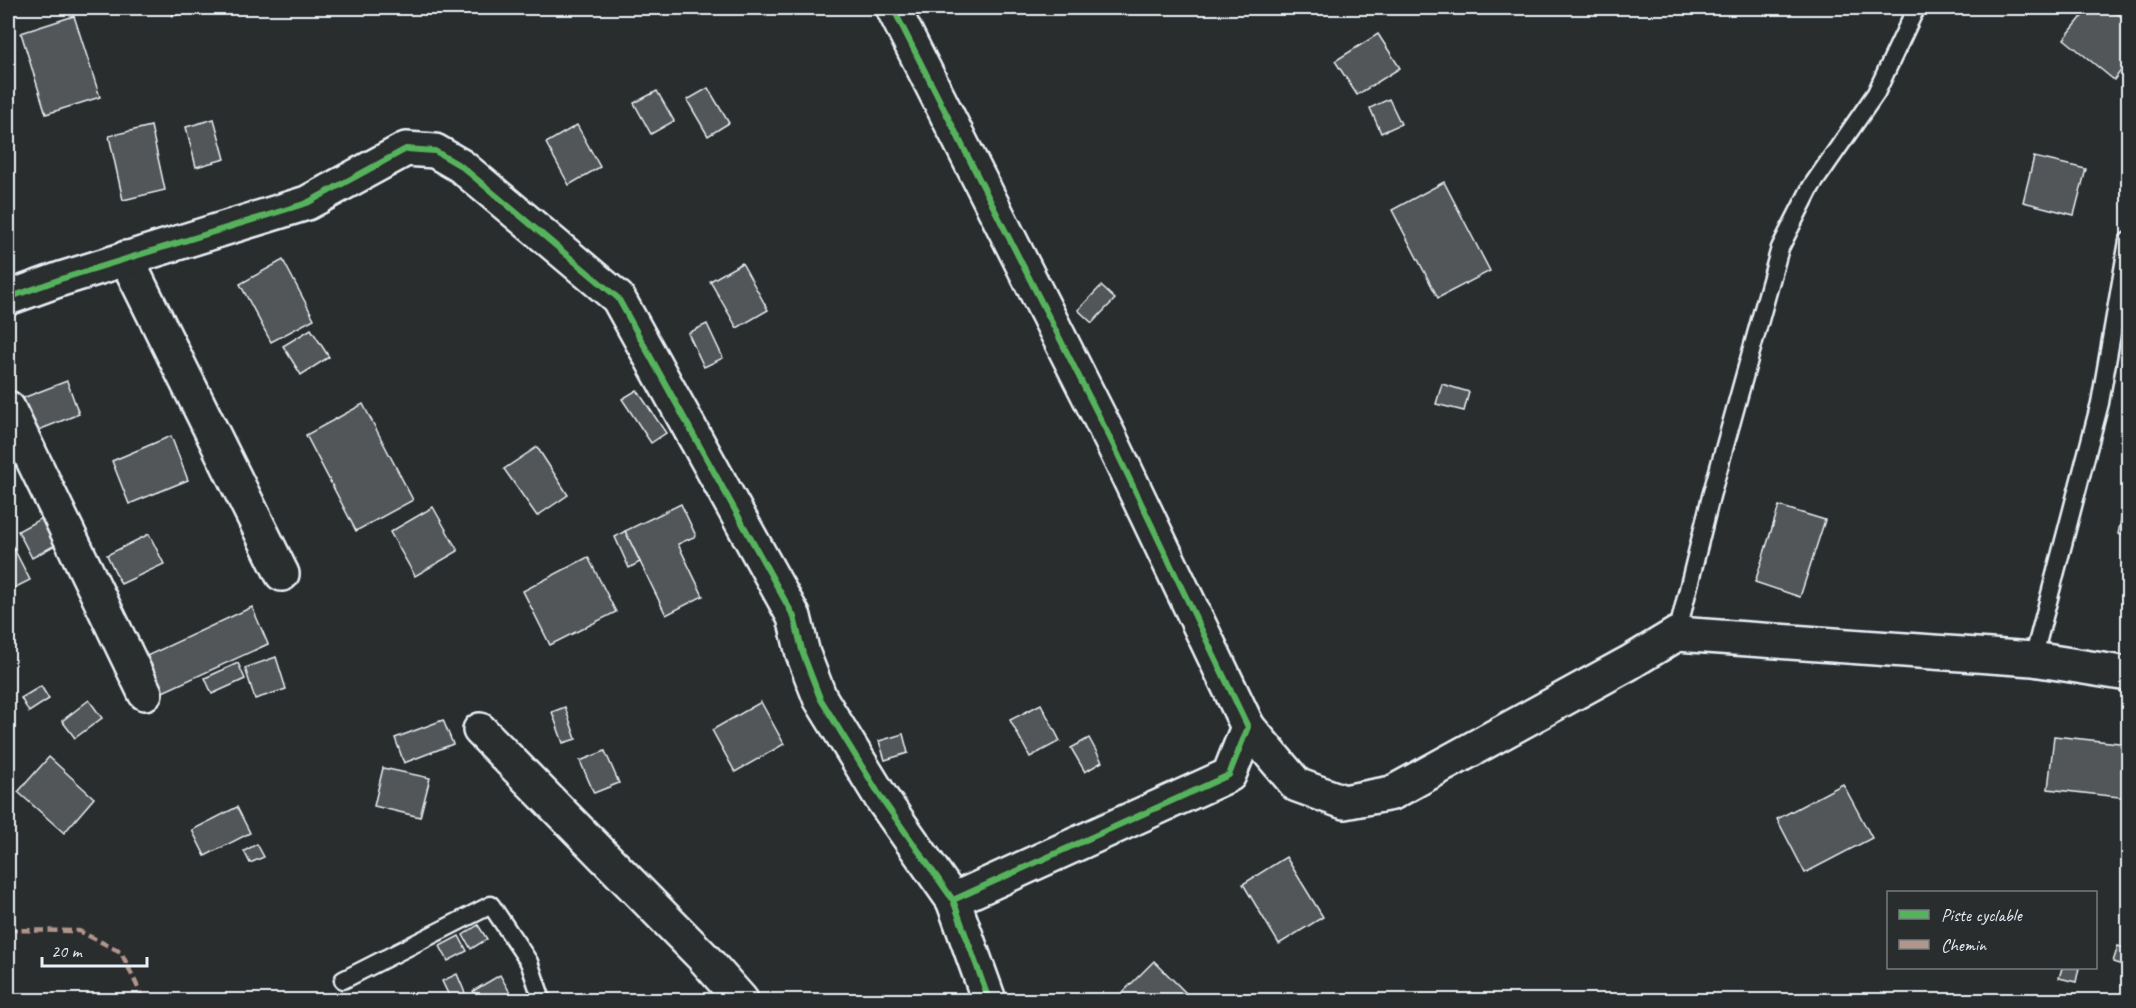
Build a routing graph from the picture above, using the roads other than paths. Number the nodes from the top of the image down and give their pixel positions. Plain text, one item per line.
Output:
1 (892, 8) edge
2 (1916, 8) edge
3 (2128, 241) edge
4 (126, 258) junction
5 (8, 298) edge
6 (8, 408) edge
7 (282, 574) dead end
8 (1677, 634) junction
9 (2033, 659) junction
10 (2128, 674) edge
11 (145, 693) dead end
12 (1248, 727) junction
13 (480, 730) dead end
14 (953, 900) junction
15 (343, 980) dead end
16 (542, 1000) edge
17 (741, 1000) edge
18 (989, 1000) edge

1 - 12 street
2 - 8 lane
3 - 9 lane
4 - 5 street
4 - 7 street
4 - 14 street
6 - 11 street
8 - 9 street
8 - 12 street
9 - 10 street
12 - 14 street
13 - 17 street
14 - 18 street
15 - 16 lane

